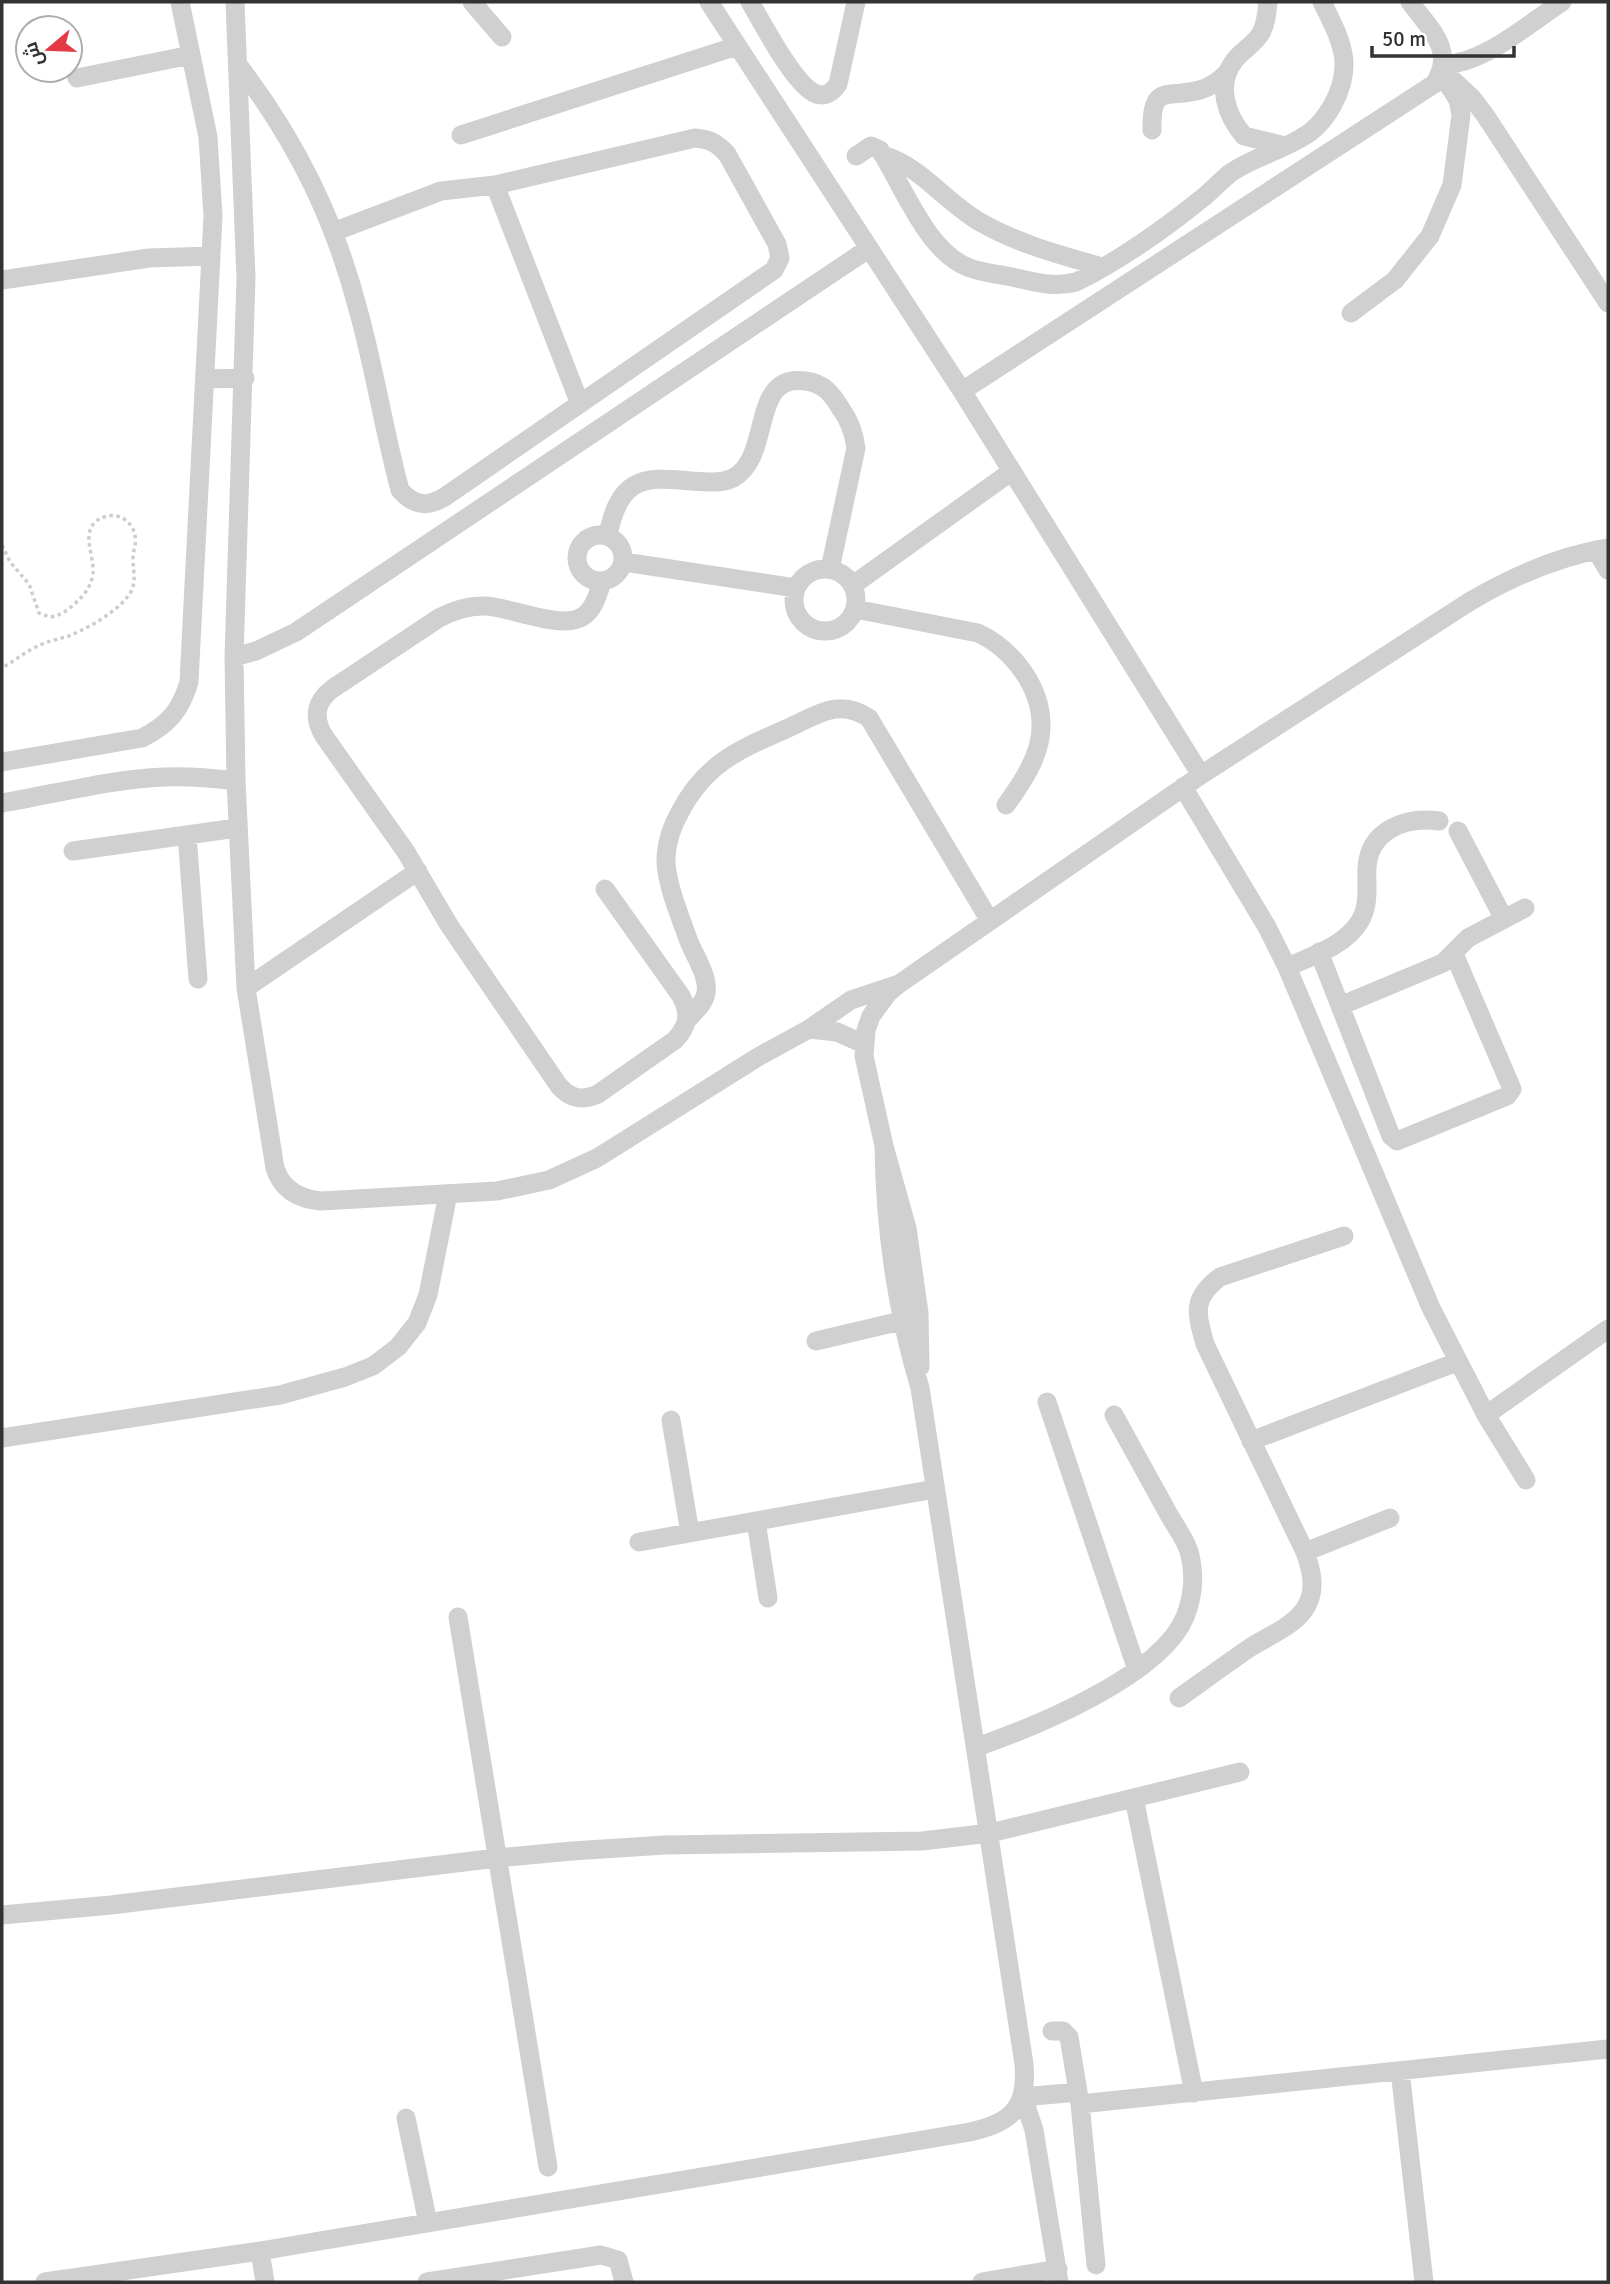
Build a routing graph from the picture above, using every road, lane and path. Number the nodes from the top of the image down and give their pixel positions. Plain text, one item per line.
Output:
1 (180, 2) edge
2 (235, 2) edge
3 (472, 2) edge
4 (709, 2) edge
5 (750, 2) edge
6 (856, 2) edge
7 (1268, 2) edge
8 (1322, 2) edge
9 (1410, 2) edge
10 (1562, 2) edge
11 (502, 37) dead end
12 (737, 46) junction
13 (191, 55) junction
14 (239, 66) junction
15 (1442, 70) junction
16 (1228, 72) junction
17 (84, 77) edge
18 (1152, 130) dead end
19 (461, 135) dead end
20 (1244, 136) junction
21 (1286, 147) junction
22 (883, 155) junction
23 (856, 156) dead end
24 (1230, 174) junction
25 (495, 185) junction
26 (334, 232) junction
27 (868, 250) junction
28 (211, 256) junction
29 (1102, 267) junction
30 (2, 280) edge
31 (1608, 303) edge
32 (1351, 313) dead end
33 (244, 377) junction
34 (205, 379) junction
35 (962, 391) junction
36 (579, 404) junction
37 (1012, 471) junction
38 (608, 535) junction
39 (2, 545) edge
40 (1602, 549) edge
41 (624, 562) junction
42 (830, 569) junction
43 (1608, 570) edge
44 (602, 582) junction
45 (853, 585) junction
46 (796, 588) junction
47 (855, 609) junction
48 (234, 657) junction
49 (2, 668) edge
50 (2, 762) edge
51 (1200, 775) junction
52 (236, 781) junction
53 (1183, 787) junction
54 (2, 803) edge
55 (1006, 805) dead end
56 (1439, 821) dead end
57 (237, 828) junction
58 (1458, 831) dead end
59 (187, 835) junction
60 (73, 851) dead end
61 (418, 871) junction
62 (605, 889) dead end
63 (1525, 908) dead end
64 (1504, 919) junction
65 (990, 920) junction
66 (1319, 952) junction
67 (1454, 954) junction
68 (1287, 967) junction
69 (198, 979) dead end
70 (899, 984) junction
71 (246, 988) junction
72 (1340, 1006) junction
73 (688, 1019) junction
74 (808, 1029) junction
75 (864, 1044) junction
76 (884, 1146) junction
77 (448, 1194) junction
78 (1344, 1236) dead end
79 (901, 1321) junction
80 (1608, 1329) edge
81 (816, 1341) dead end
82 (1457, 1362) junction
83 (920, 1388) junction
84 (1047, 1402) dead end
85 (1114, 1415) dead end
86 (1486, 1415) junction
87 (671, 1420) dead end
88 (2, 1438) edge
89 (1251, 1441) junction
90 (1526, 1480) dead end
91 (935, 1489) junction
92 (1390, 1518) dead end
93 (756, 1521) junction
94 (690, 1533) junction
95 (639, 1542) dead end
96 (1306, 1552) junction
97 (768, 1598) dead end
98 (458, 1618) dead end
99 (1137, 1670) junction
100 (1180, 1699) dead end
101 (977, 1747) junction
102 (1240, 1772) dead end
103 (1134, 1798) junction
104 (990, 1833) junction
105 (497, 1858) junction
106 (2, 1915) edge
107 (1052, 2031) dead end
108 (1608, 2049) edge
109 (1400, 2071) junction
110 (1194, 2093) junction
111 (1023, 2097) junction
112 (1079, 2098) junction
113 (406, 2118) dead end
114 (548, 2167) dead end
115 (428, 2223) junction
116 (260, 2251) junction
117 (1096, 2265) dead end
118 (1058, 2276) edge
119 (447, 2281) edge
120 (45, 2282) edge
121 (265, 2282) edge
122 (427, 2282) edge
123 (624, 2282) edge
124 (982, 2282) edge
125 (1424, 2282) edge

1 - 13 street
2 - 14 street
3 - 11 street
4 - 12 street
5 - 6 street
7 - 16 street
8 - 21 street
9 - 15 street
10 - 15 street
12 - 19 street
12 - 27 street
13 - 17 street
13 - 28 street
14 - 26 street
14 - 33 street
15 - 31 street
15 - 32 street
15 - 35 street
16 - 18 street
16 - 20 street
20 - 21 street
20 - 24 street
21 - 24 street
22 - 23 street
22 - 29 street
22 - 29 street
24 - 29 street
25 - 26 street
25 - 36 street
25 - 36 street
26 - 36 street
27 - 35 street
27 - 48 street
28 - 30 street
28 - 34 street
33 - 34 street
33 - 48 street
34 - 50 street
35 - 37 street
37 - 45 street
37 - 51 street
38 - 41 street
38 - 42 street
38 - 44 street
39 - 49 path
40 - 43 street
40 - 51 street
41 - 44 street
41 - 46 street
42 - 45 street
42 - 46 street
44 - 61 street
45 - 47 street
46 - 47 street
47 - 55 street
48 - 52 street
51 - 53 street
52 - 54 street
52 - 57 street
53 - 65 street
53 - 68 street
56 - 66 street
57 - 59 street
57 - 71 street
58 - 64 street
59 - 60 street
59 - 69 street
61 - 71 street
61 - 73 street
62 - 73 street
63 - 64 street
64 - 67 street
65 - 70 street
65 - 73 street
66 - 68 street
66 - 72 street
67 - 72 street
67 - 72 street
68 - 82 street
70 - 74 street
70 - 75 street
71 - 77 street
74 - 75 street
74 - 77 street
75 - 76 street
76 - 79 street
76 - 83 street
77 - 88 street
78 - 89 street
79 - 81 street
79 - 83 street
80 - 86 street
82 - 86 street
82 - 89 street
83 - 91 street
84 - 99 street
85 - 99 street
86 - 90 street
87 - 94 street
89 - 96 street
91 - 93 street
91 - 101 street
92 - 96 street
93 - 94 street
93 - 97 street
94 - 95 street
96 - 100 street
98 - 105 street
99 - 101 street
101 - 104 street
102 - 103 street
103 - 104 street
103 - 110 street
104 - 105 street
104 - 111 street
105 - 106 street
105 - 114 street
107 - 112 street
108 - 109 street
109 - 110 street
109 - 125 street
110 - 112 street
111 - 112 street
111 - 115 street
111 - 118 street
112 - 117 street
113 - 115 street
115 - 116 street
116 - 120 street
116 - 121 street
118 - 124 street
119 - 122 street
119 - 123 street

